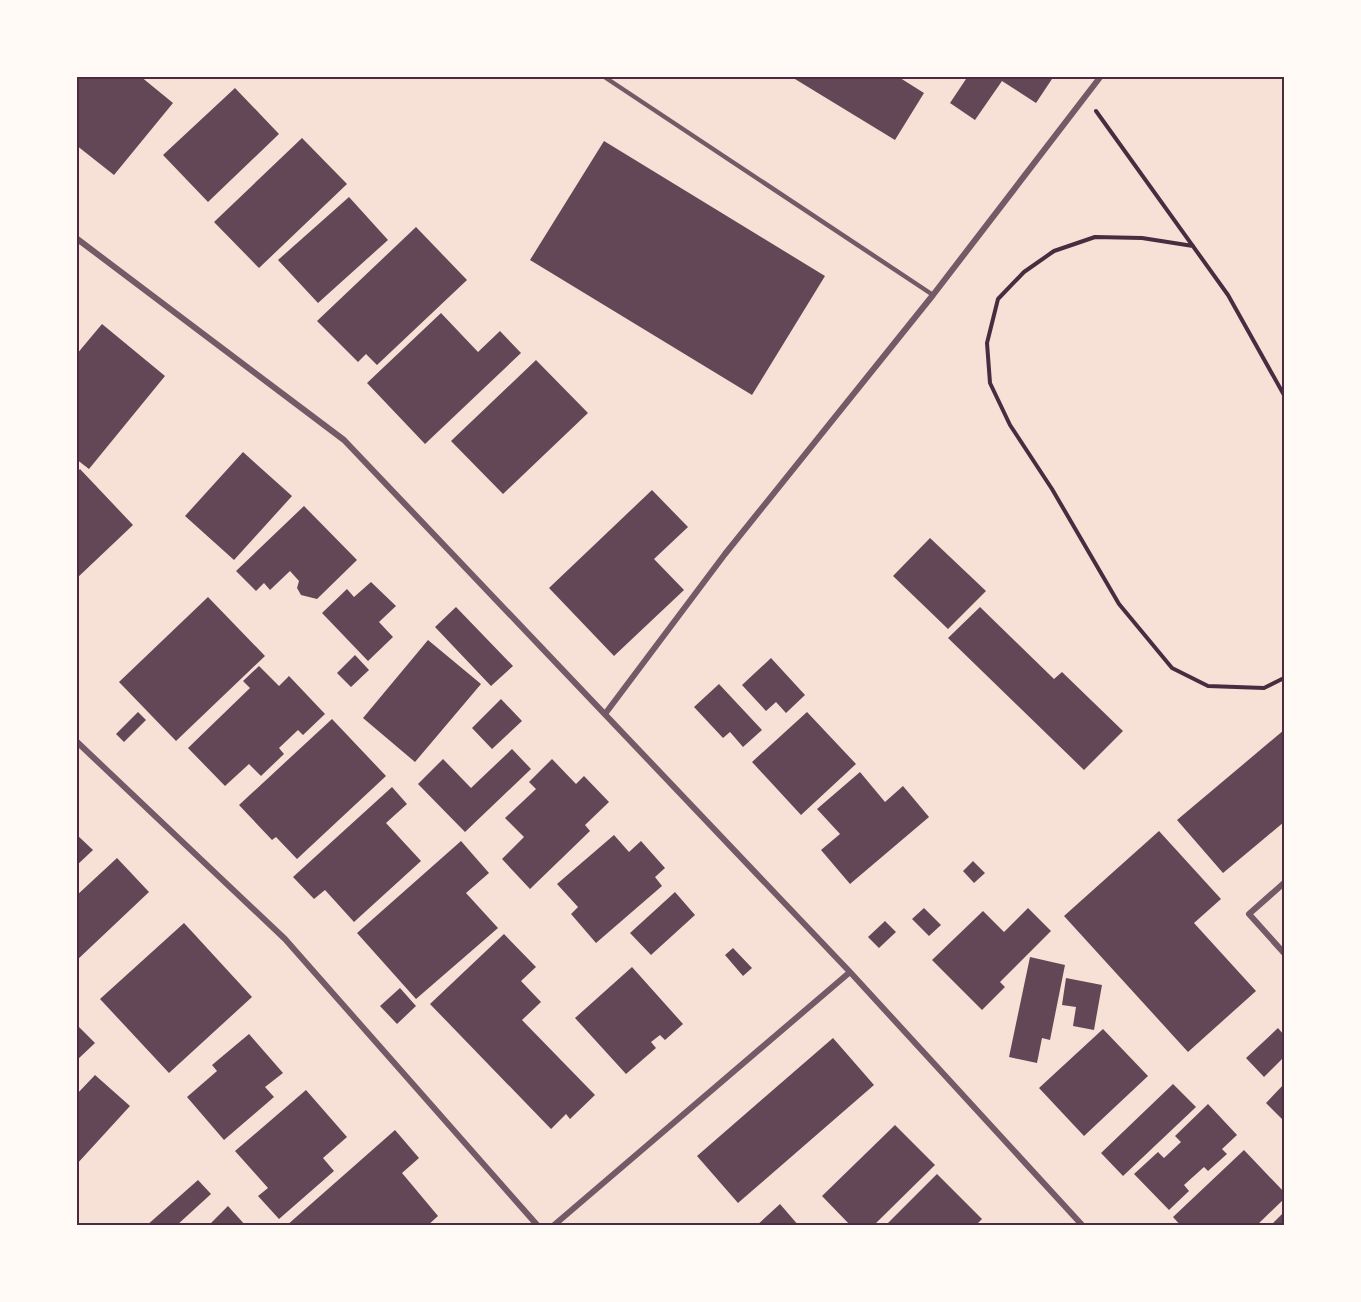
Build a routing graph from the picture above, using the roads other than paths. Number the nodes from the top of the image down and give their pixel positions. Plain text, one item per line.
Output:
1 (603, 76) edge
2 (1101, 76) edge
3 (76, 238) edge
4 (933, 295) junction
5 (605, 714) junction
6 (76, 741) edge
7 (1284, 883) edge
8 (1284, 953) edge
9 (850, 972) junction
10 (538, 1226) edge
11 (553, 1226) edge
12 (1083, 1226) edge

1 - 4 lane
2 - 4 street
3 - 5 street
4 - 5 street
5 - 9 street
6 - 10 street
7 - 8 street
9 - 11 street
9 - 12 street

